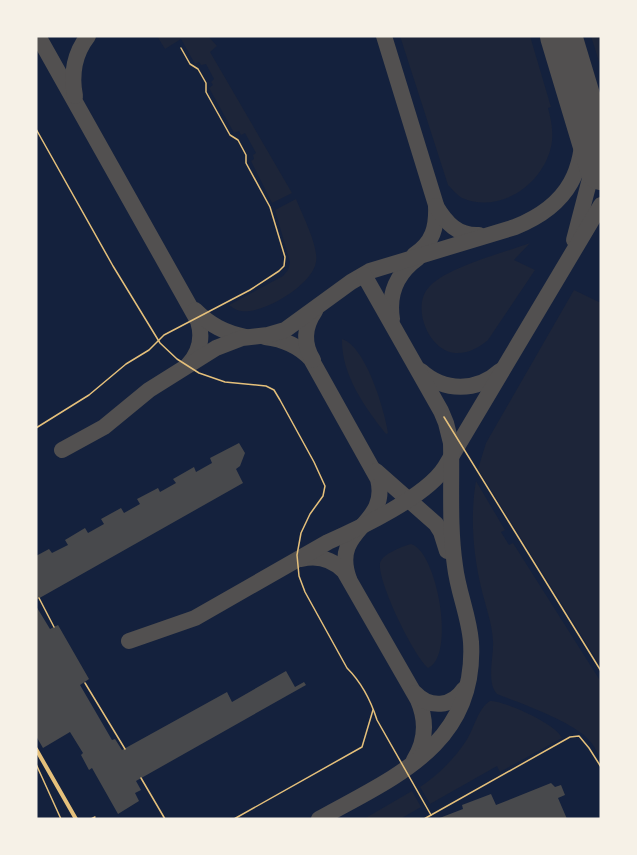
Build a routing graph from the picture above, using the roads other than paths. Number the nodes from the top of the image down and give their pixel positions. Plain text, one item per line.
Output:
1 (181, 48) dead end
2 (36, 129) edge
3 (158, 340) junction
4 (444, 417) dead end
5 (36, 428) edge
6 (39, 598) dead end
7 (54, 627) dead end
8 (601, 671) edge
9 (85, 683) dead end
10 (374, 710) junction
11 (36, 749) edge
12 (125, 749) dead end
13 (36, 764) edge
14 (601, 767) edge
15 (141, 778) dead end
16 (431, 815) junction
17 (95, 817) dead end
18 (61, 819) edge
19 (76, 819) edge
20 (91, 819) edge
21 (165, 819) edge
22 (234, 819) edge
23 (424, 819) edge

1 - 3 lane
2 - 3 lane
3 - 5 lane
3 - 10 lane
4 - 8 lane
6 - 7 lane
9 - 12 lane
10 - 16 lane
10 - 22 lane
11 - 19 street
13 - 18 lane
14 - 16 lane
15 - 21 lane
16 - 23 lane
17 - 20 lane

